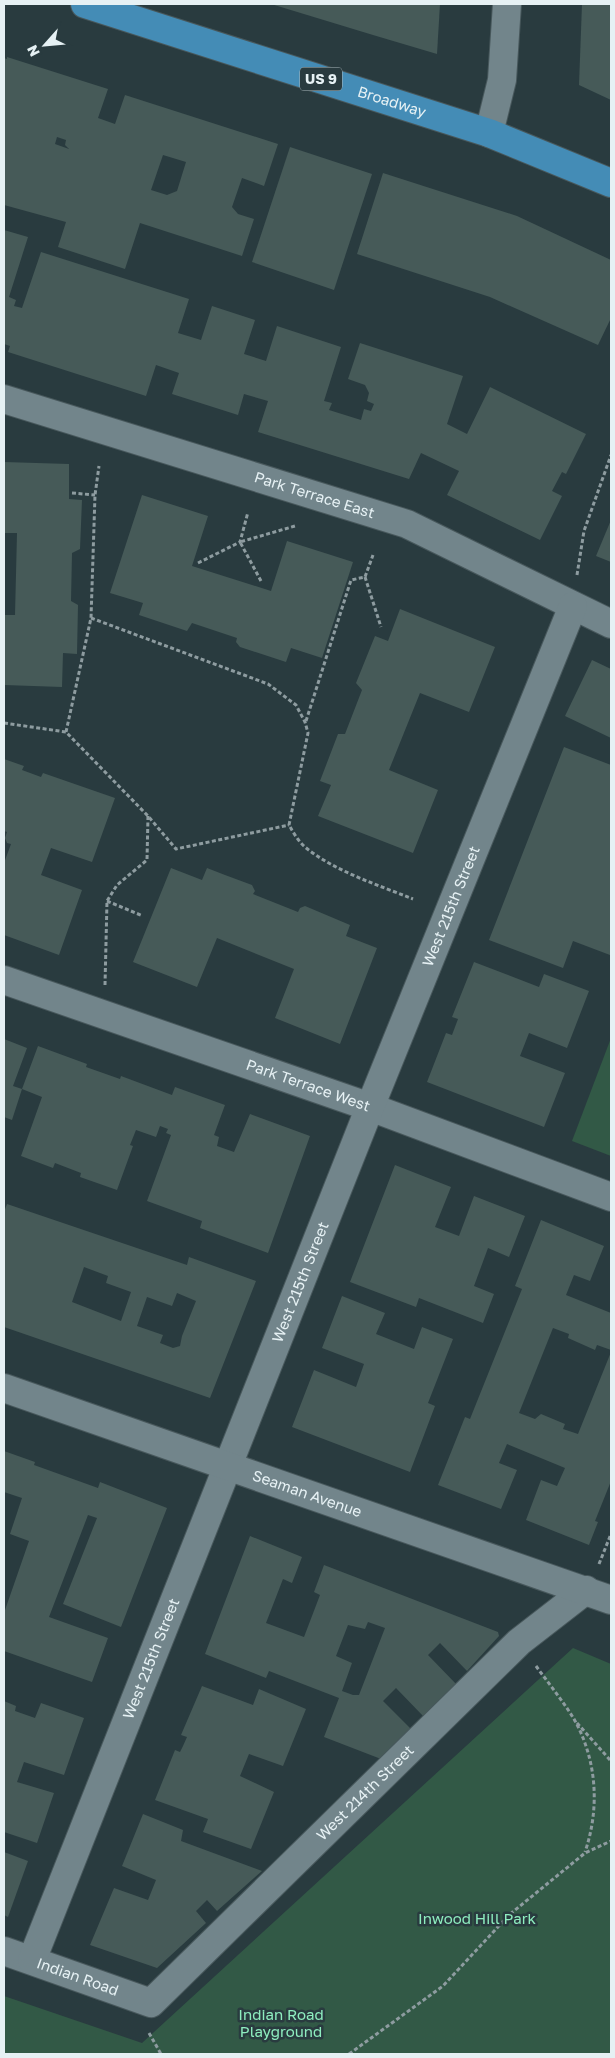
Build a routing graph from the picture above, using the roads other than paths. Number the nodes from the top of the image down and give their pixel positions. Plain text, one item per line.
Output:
1 (507, 4) edge
2 (100, 6) edge
3 (489, 132) junction
4 (611, 183) edge
5 (4, 399) edge
6 (573, 606) junction
7 (611, 624) edge
8 (4, 980) edge
9 (370, 1107) junction
10 (611, 1197) edge
11 (4, 1388) edge
12 (228, 1465) junction
13 (586, 1590) junction
14 (611, 1600) edge
15 (4, 1951) edge
16 (32, 1960) junction
17 (148, 2015) joint

1 - 3 street
2 - 3 main road, Broadway / US 9
3 - 4 main road, Broadway / US 9
5 - 6 street, Park Terrace East
6 - 7 street, Park Terrace East
6 - 9 street, West 215th Street
8 - 9 street, Park Terrace West
9 - 10 street, Park Terrace West
9 - 12 street, West 215th Street
11 - 12 street, Seaman Avenue
12 - 13 street, Seaman Avenue
12 - 16 street, West 215th Street
13 - 14 street, Seaman Avenue
13 - 17 street, West 214th Street
15 - 16 street, Indian Road
16 - 17 street, Indian Road

